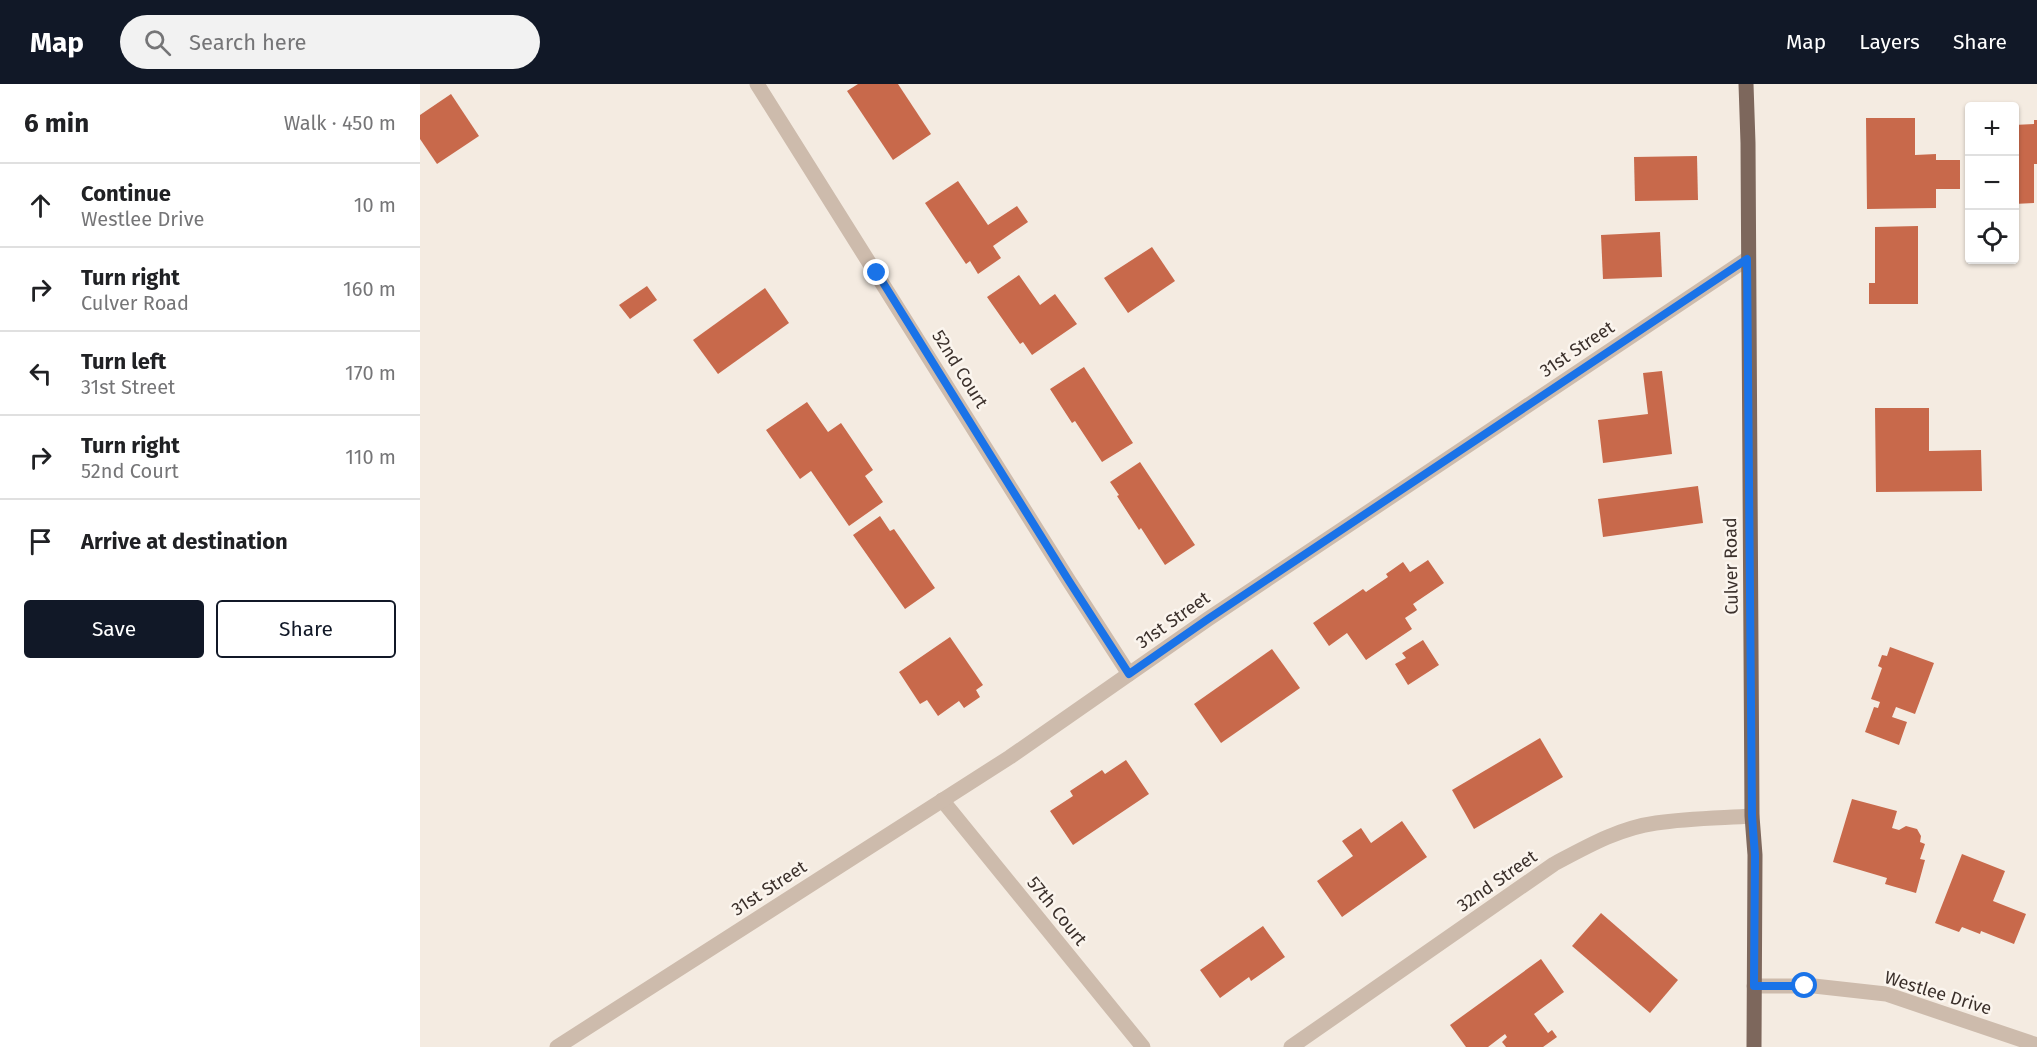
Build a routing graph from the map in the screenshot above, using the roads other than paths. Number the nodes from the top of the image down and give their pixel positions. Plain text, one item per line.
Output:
1 (757, 84) edge
2 (1746, 84) edge
3 (1747, 259) junction
4 (1129, 674) junction
5 (942, 800) junction
6 (1752, 816) junction
7 (1754, 986) junction
8 (2037, 1045) edge
9 (557, 1047) edge
10 (1143, 1047) edge
11 (1291, 1047) edge
12 (1754, 1047) edge

1 - 4 street, 52nd Court
2 - 3 main road, Culver Road
3 - 4 street, 31st Street
3 - 6 main road, Culver Road
4 - 5 street, 31st Street
5 - 9 street, 31st Street
5 - 10 street, 57th Court
6 - 7 main road, Culver Road
6 - 11 street, 32nd Street
7 - 8 street, Westlee Drive
7 - 12 main road, Culver Road

